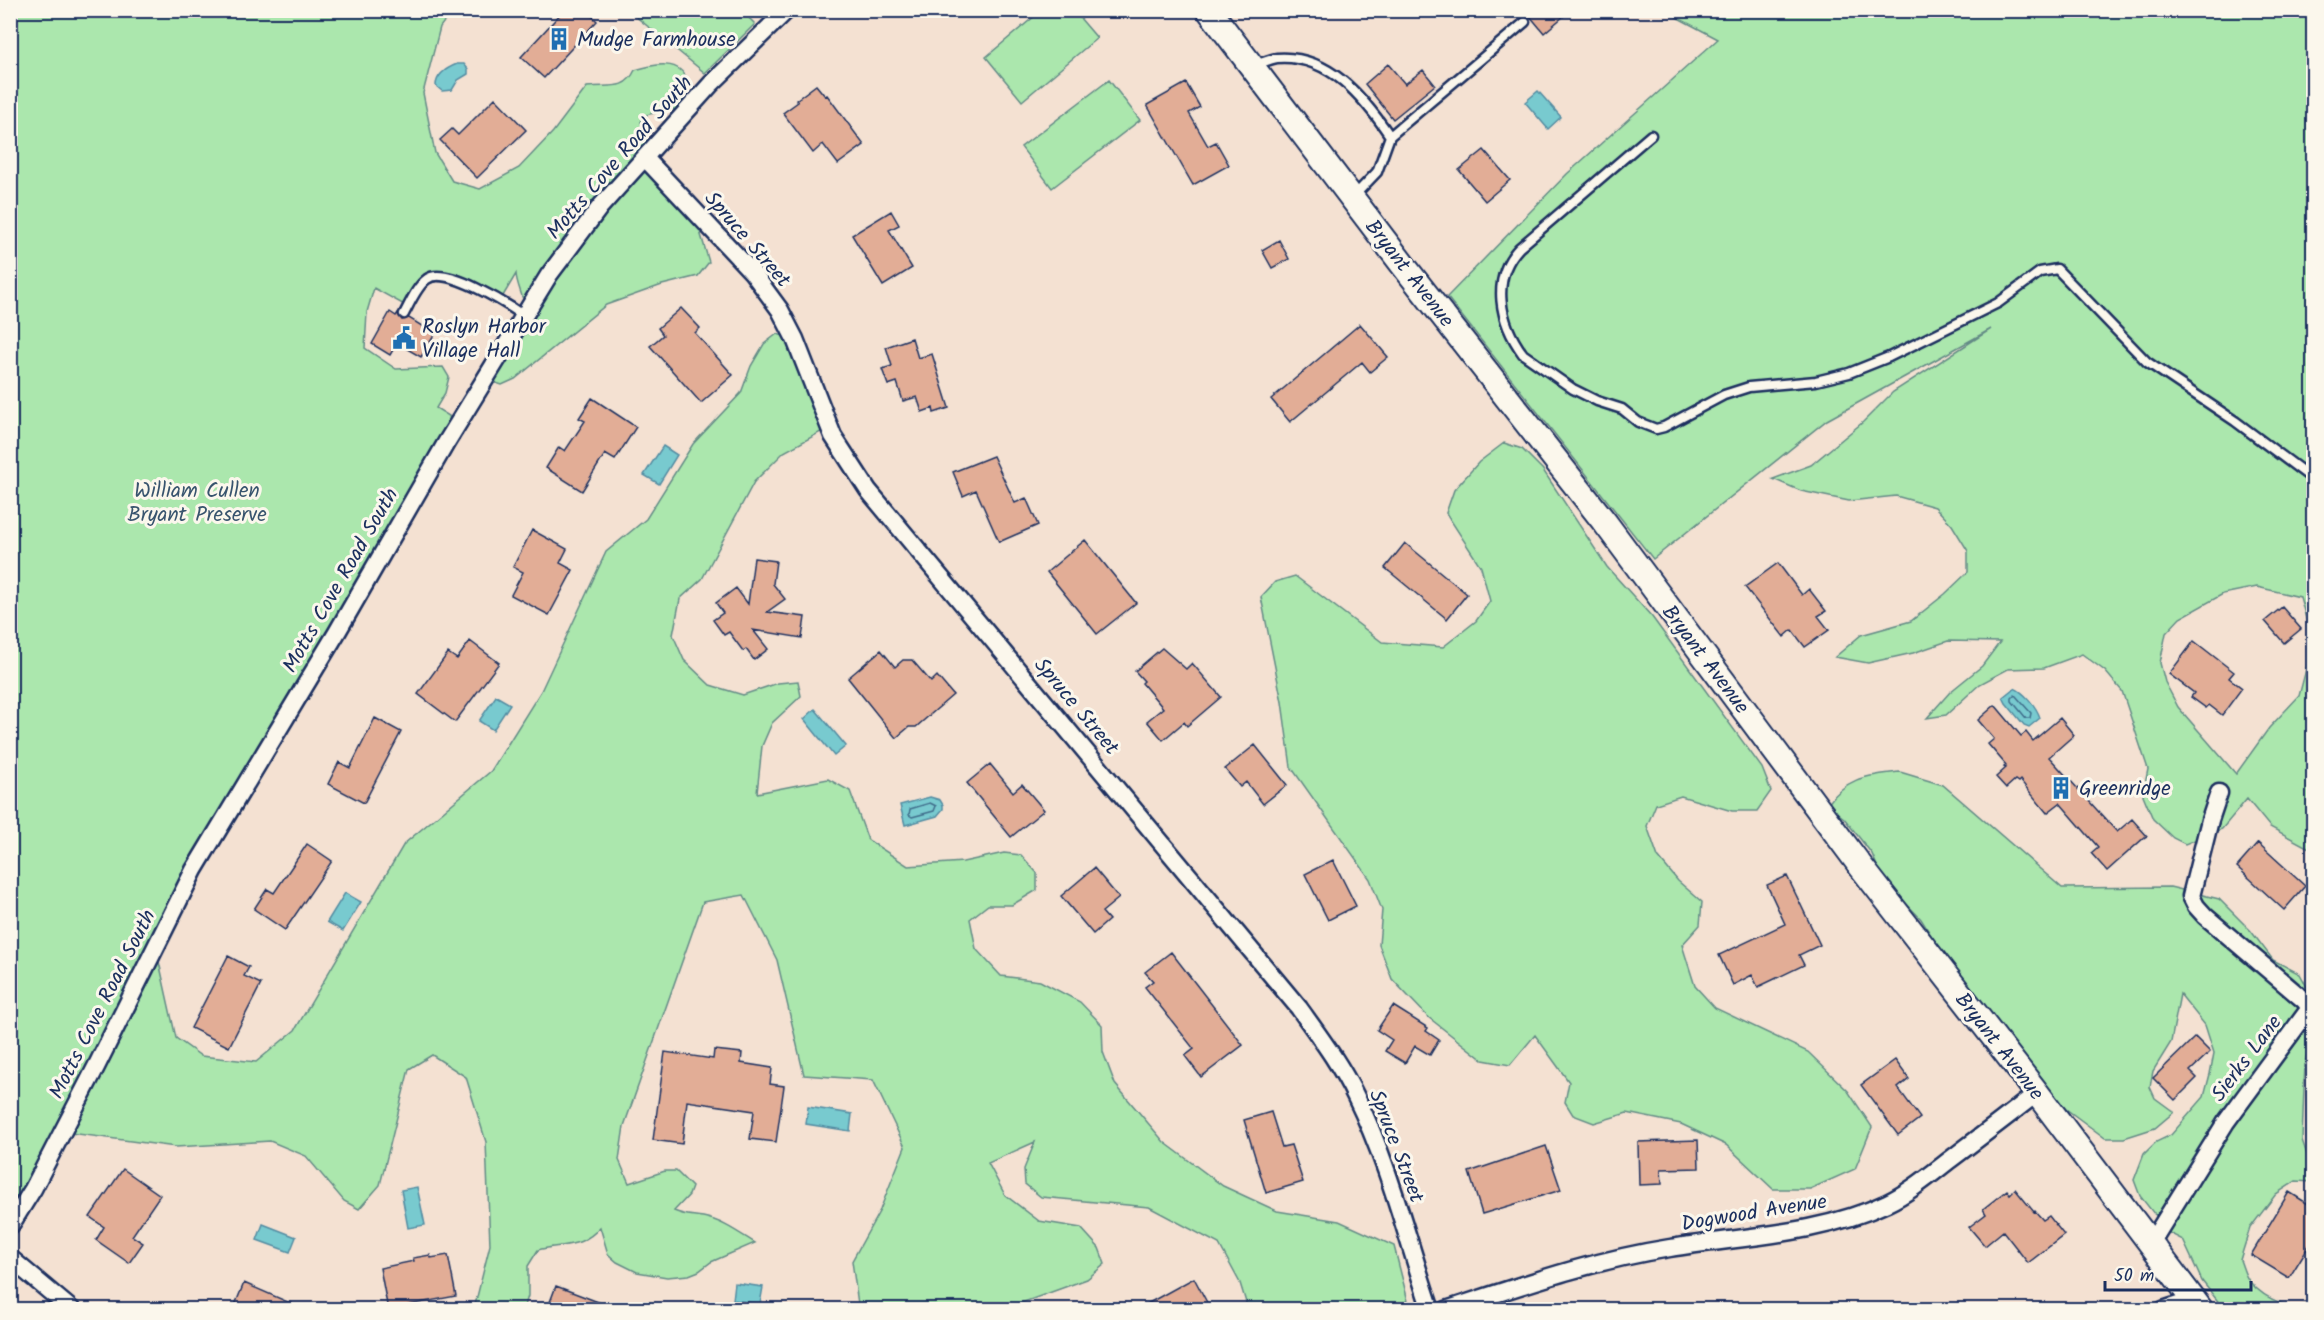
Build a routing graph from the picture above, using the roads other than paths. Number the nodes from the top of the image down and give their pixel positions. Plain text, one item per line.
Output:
1 (787, 10) edge
2 (1209, 10) edge
3 (1525, 22) dead end
4 (1251, 66) junction
5 (1651, 135) dead end
6 (1390, 136) junction
7 (645, 158) junction
8 (1352, 198) junction
9 (404, 314) dead end
10 (524, 316) junction
11 (2313, 480) edge
12 (2219, 793) dead end
13 (2037, 1093) junction
14 (10, 1226) edge
15 (2151, 1243) junction
16 (10, 1258) edge
17 (2197, 1305) edge
18 (72, 1310) edge
19 (1431, 1310) edge
20 (1446, 1310) edge
21 (2163, 1310) edge

1 - 7 street, Motts Cove Road South
2 - 4 main road, Bryant Avenue
3 - 6 lane
4 - 6 lane
4 - 8 main road, Bryant Avenue
5 - 11 lane
6 - 8 lane
7 - 10 street, Motts Cove Road South
7 - 19 street, Spruce Street
8 - 13 main road, Bryant Avenue
9 - 10 lane
10 - 14 street, Motts Cove Road South
12 - 15 street, Sierks Lane
13 - 15 main road, Bryant Avenue
13 - 20 street, Dogwood Avenue
15 - 17 main road, Bryant Avenue
16 - 18 street
17 - 21 street

